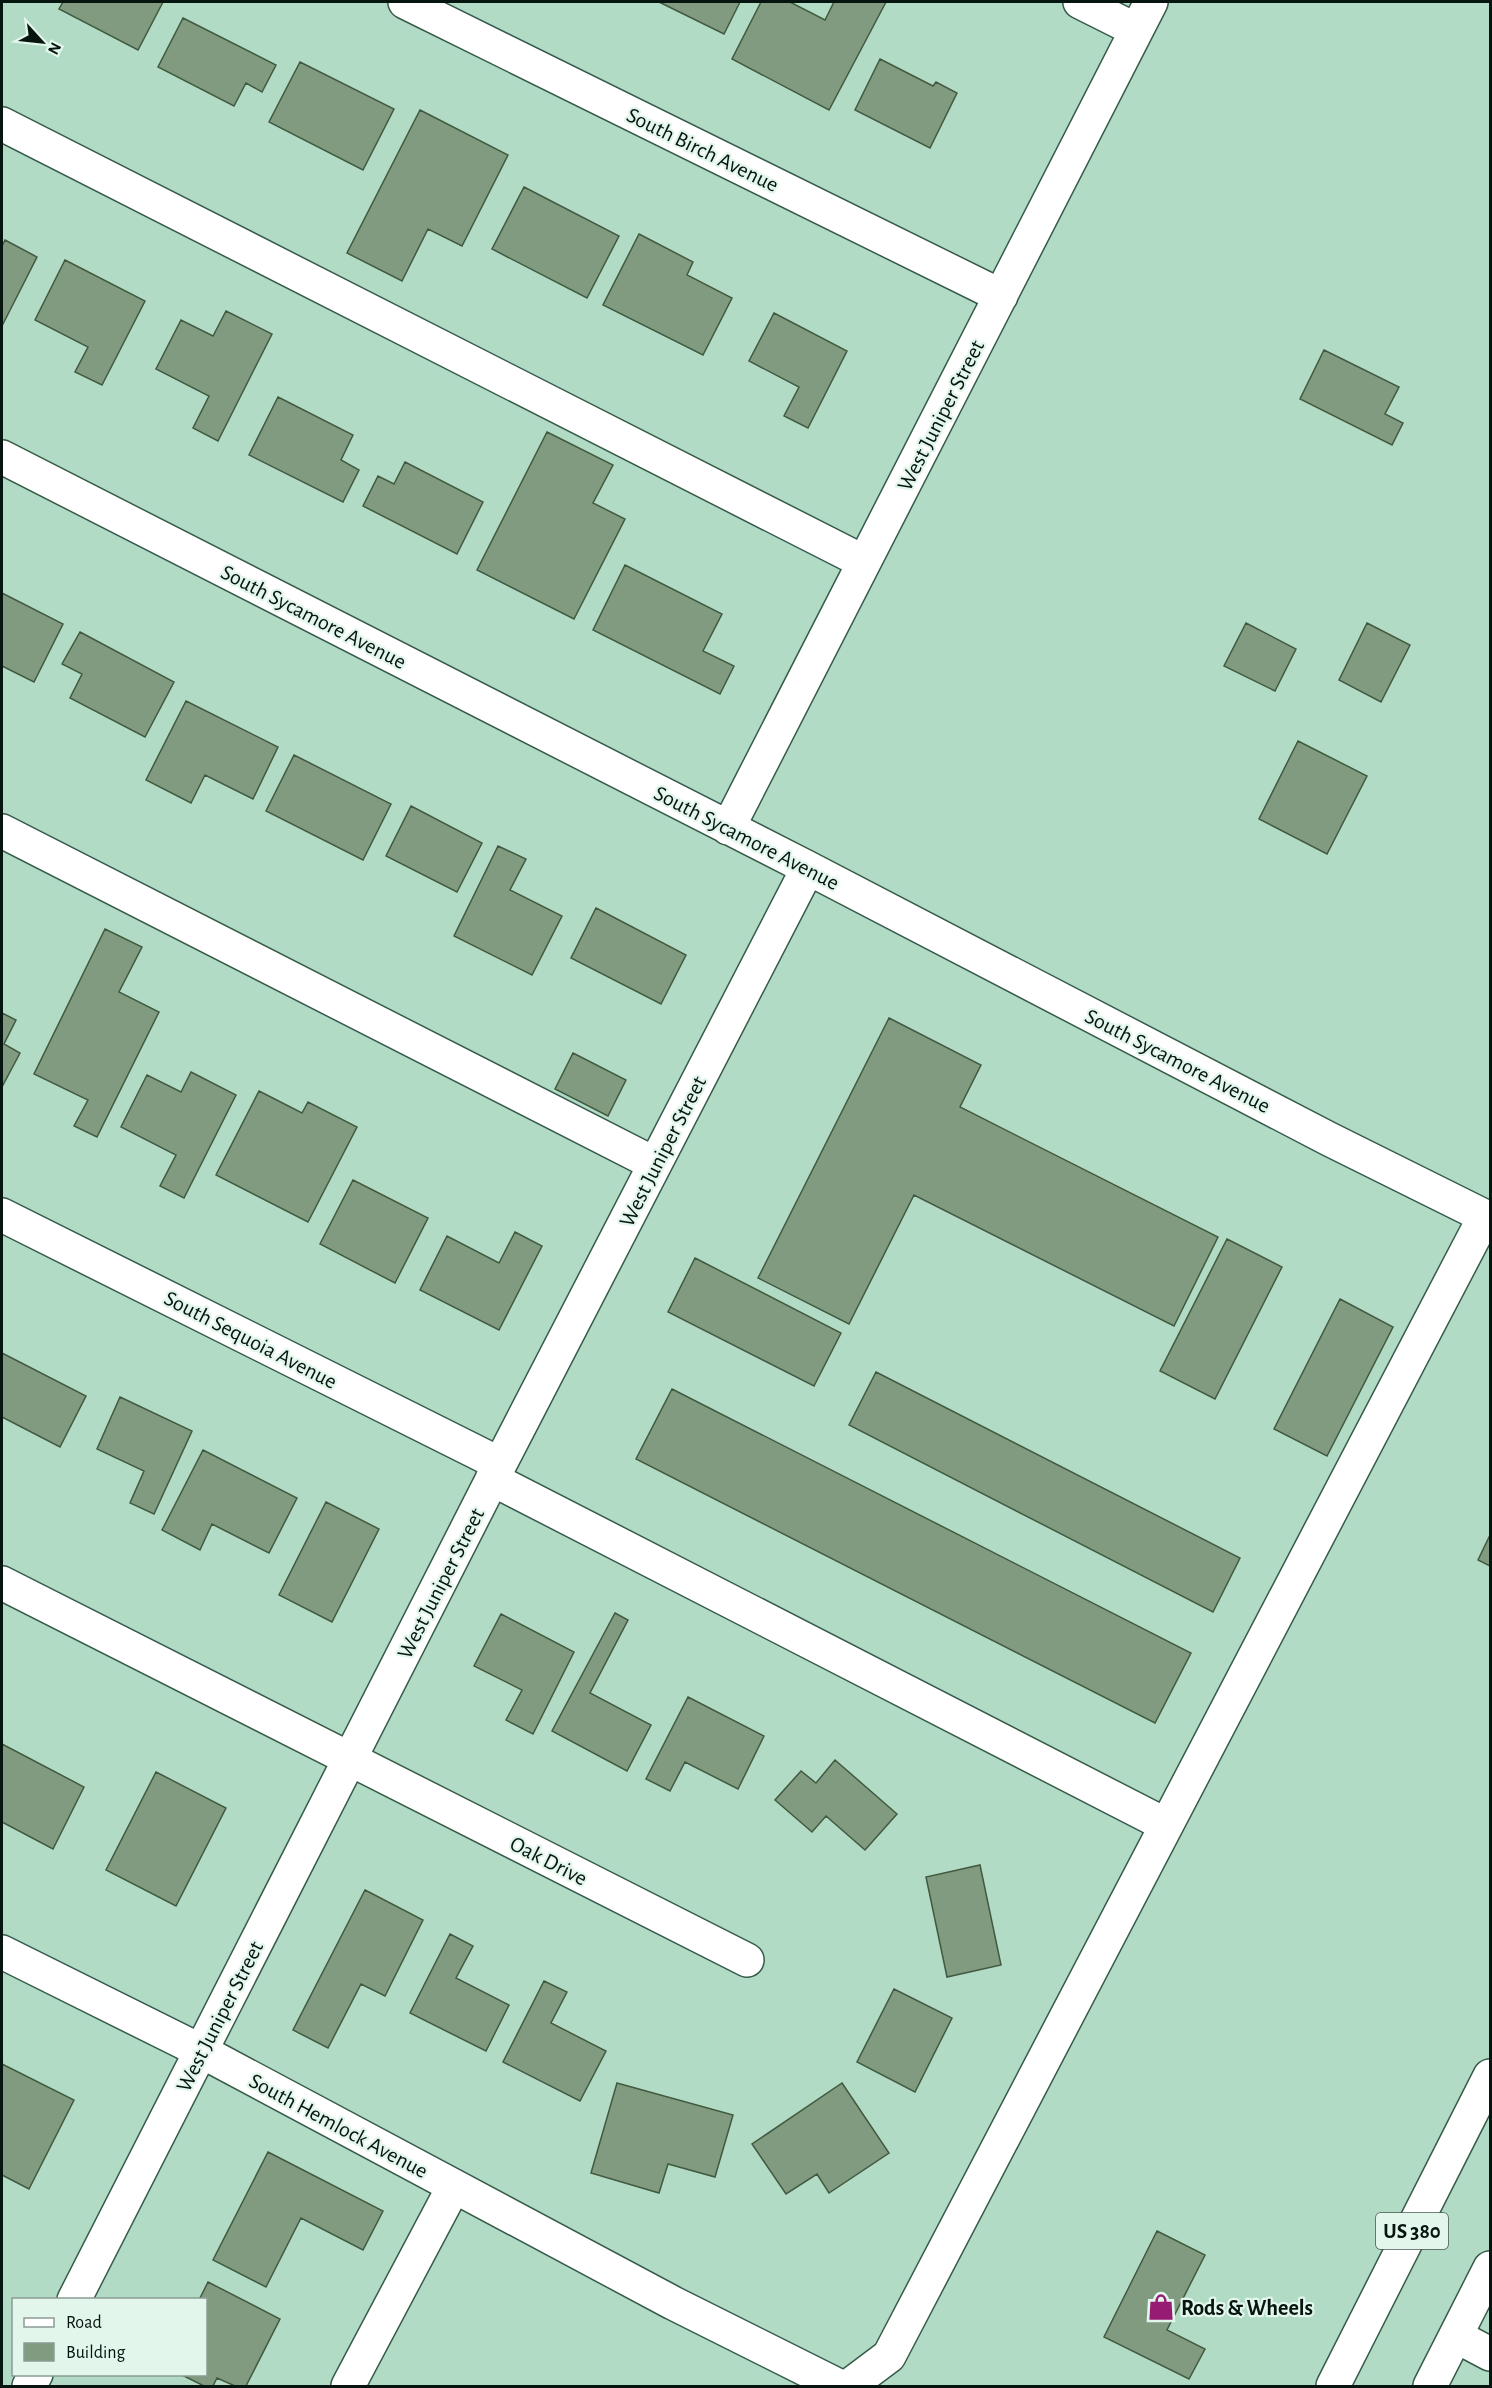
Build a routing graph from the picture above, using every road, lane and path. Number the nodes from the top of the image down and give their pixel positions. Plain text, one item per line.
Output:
1 (405, 2) edge
2 (1080, 2) edge
3 (1143, 16) edge
4 (2, 124) edge
5 (1001, 296) junction
6 (2, 457) edge
7 (864, 562) junction
8 (728, 828) junction
9 (2, 831) edge
10 (808, 868) junction
11 (655, 1164) junction
12 (2, 1215) edge
13 (1488, 1218) edge
14 (496, 1471) junction
15 (2, 1583) edge
16 (350, 1760) junction
17 (1166, 1825) junction
18 (2, 1952) edge
19 (747, 1960) dead end
20 (201, 2051) junction
21 (1491, 2076) edge
22 (454, 2186) junction
23 (1491, 2268) edge
24 (75, 2298) edge
25 (1456, 2336) junction
26 (1491, 2354) edge
27 (348, 2386) edge
28 (839, 2386) edge
29 (849, 2386) edge
30 (1333, 2386) edge
31 (1430, 2386) edge

1 - 5 street, South Birch Avenue
2 - 3 street
3 - 5 street, West Juniper Street
4 - 7 street
5 - 7 street, West Juniper Street
6 - 8 street, South Sycamore Avenue
7 - 8 street, West Juniper Street
8 - 10 street, South Sycamore Avenue
9 - 11 street
10 - 11 street, West Juniper Street
10 - 13 street, South Sycamore Avenue
11 - 14 street, West Juniper Street
12 - 14 street, South Sequoia Avenue
13 - 17 street
14 - 16 street, West Juniper Street
14 - 17 street, South Sequoia Avenue
15 - 16 street, Oak Drive
16 - 19 street, Oak Drive
16 - 20 street, West Juniper Street
17 - 29 street
18 - 20 street, South Hemlock Avenue
20 - 22 street, South Hemlock Avenue
20 - 24 street, West Juniper Street
21 - 30 street, US 380
22 - 27 street
22 - 28 street, South Hemlock Avenue
23 - 25 street
25 - 26 street
25 - 31 street

